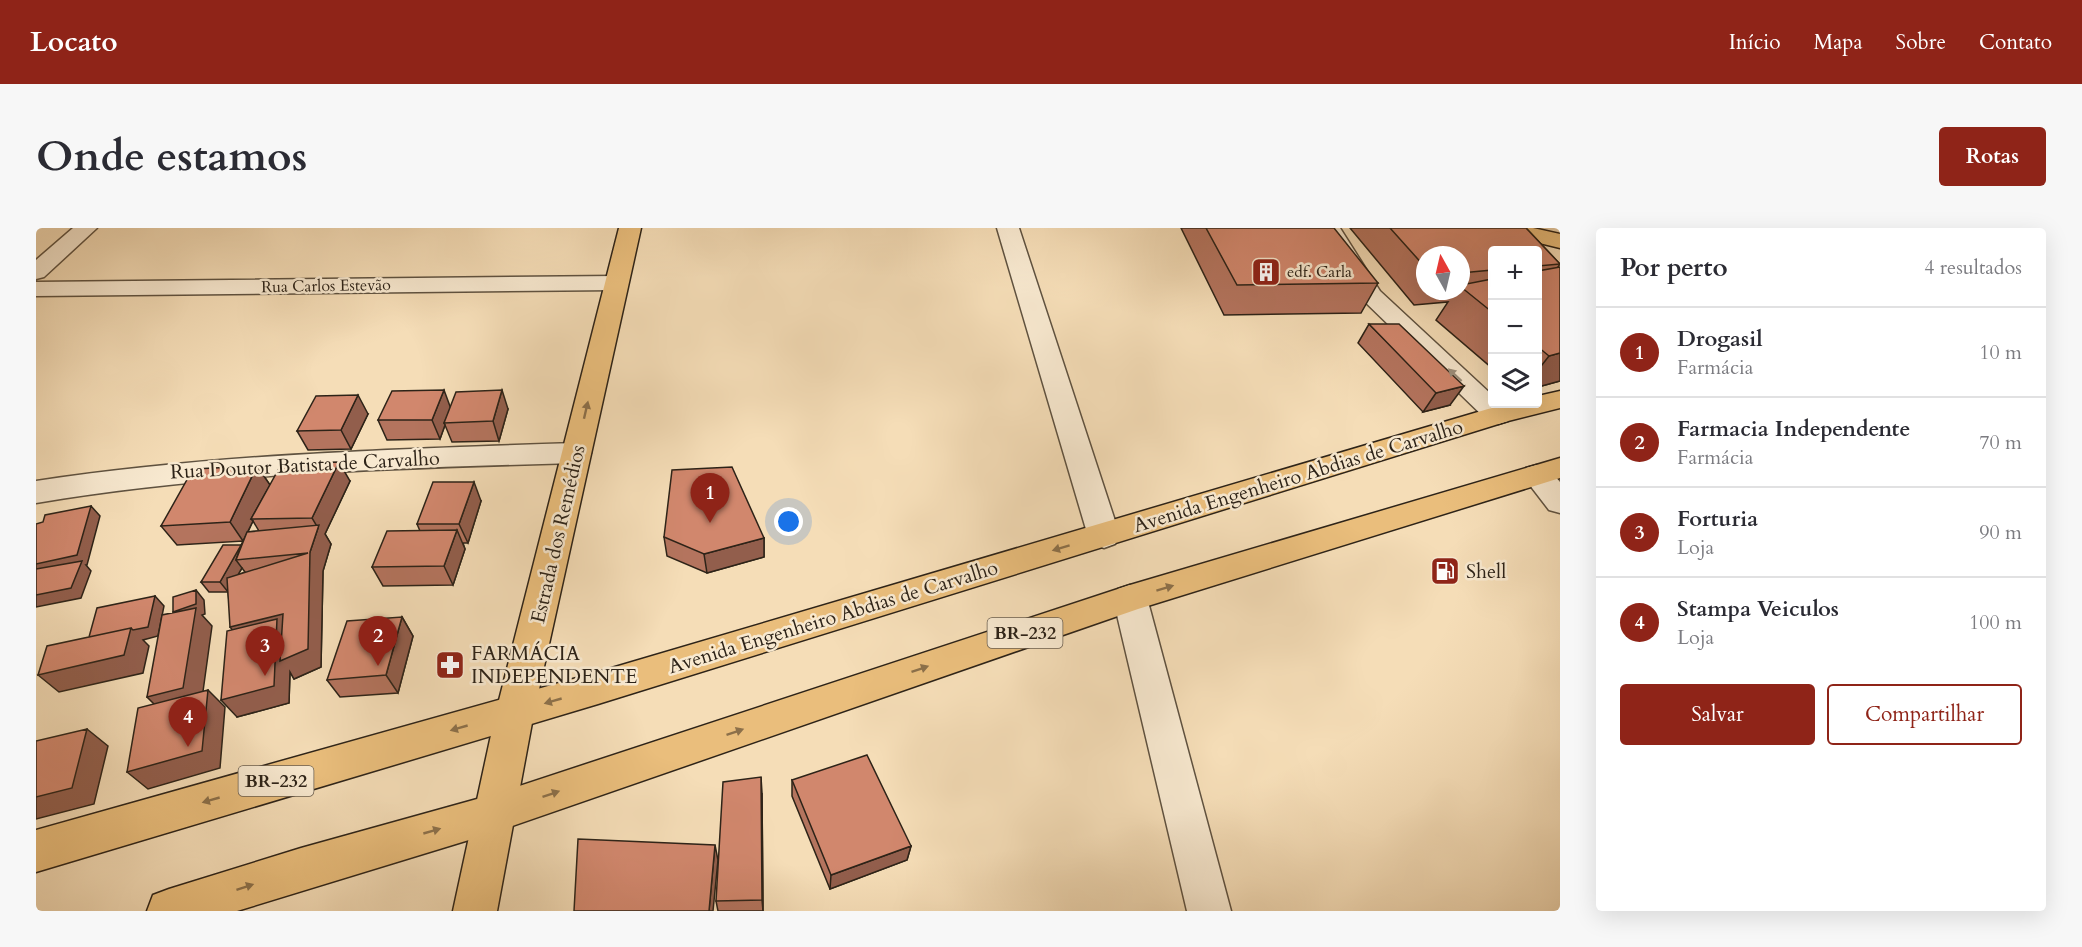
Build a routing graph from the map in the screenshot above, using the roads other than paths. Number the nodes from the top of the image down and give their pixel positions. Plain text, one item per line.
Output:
1 (86, 228) edge
2 (630, 228) edge
3 (1008, 228) edge
4 (1329, 228) edge
5 (1506, 228) edge
6 (1560, 241) edge
7 (36, 272) edge
8 (616, 283) junction
9 (36, 289) edge
10 (1560, 399) edge
11 (1498, 415) junction
12 (576, 453) junction
13 (1548, 471) edge
14 (36, 492) edge
15 (1560, 502) edge
16 (1104, 536) junction
17 (1130, 598) junction
18 (515, 712) junction
19 (495, 813) junction
20 (36, 851) edge
21 (170, 911) edge
22 (475, 911) edge
23 (1209, 911) edge

1 - 7 street
2 - 8 main road, Estrada dos Remédios
3 - 16 street
11 -> 4 street
5 - 6 main road
8 - 9 street, Rua Carlos Estevão
12 -> 8 main road, Estrada dos Remédios
10 - 11 main road, Avenida Engenheiro Abdias de Carvalho / BR-232
11 - 16 main road, Avenida Engenheiro Abdias de Carvalho / BR-232
12 - 14 street, Rua Doutor Batista de Carvalho
12 - 18 main road, Estrada dos Remédios
13 - 15 street
17 -> 13 main road, BR-232
16 -> 18 main road, Avenida Engenheiro Abdias de Carvalho / BR-232
19 -> 17 main road, BR-232
17 - 23 street
18 - 19 main road, Estrada dos Remédios
18 -> 20 main road, Avenida Engenheiro Abdias de Carvalho / BR-232
21 -> 19 main road, BR-232
19 - 22 main road, Estrada dos Remédios

